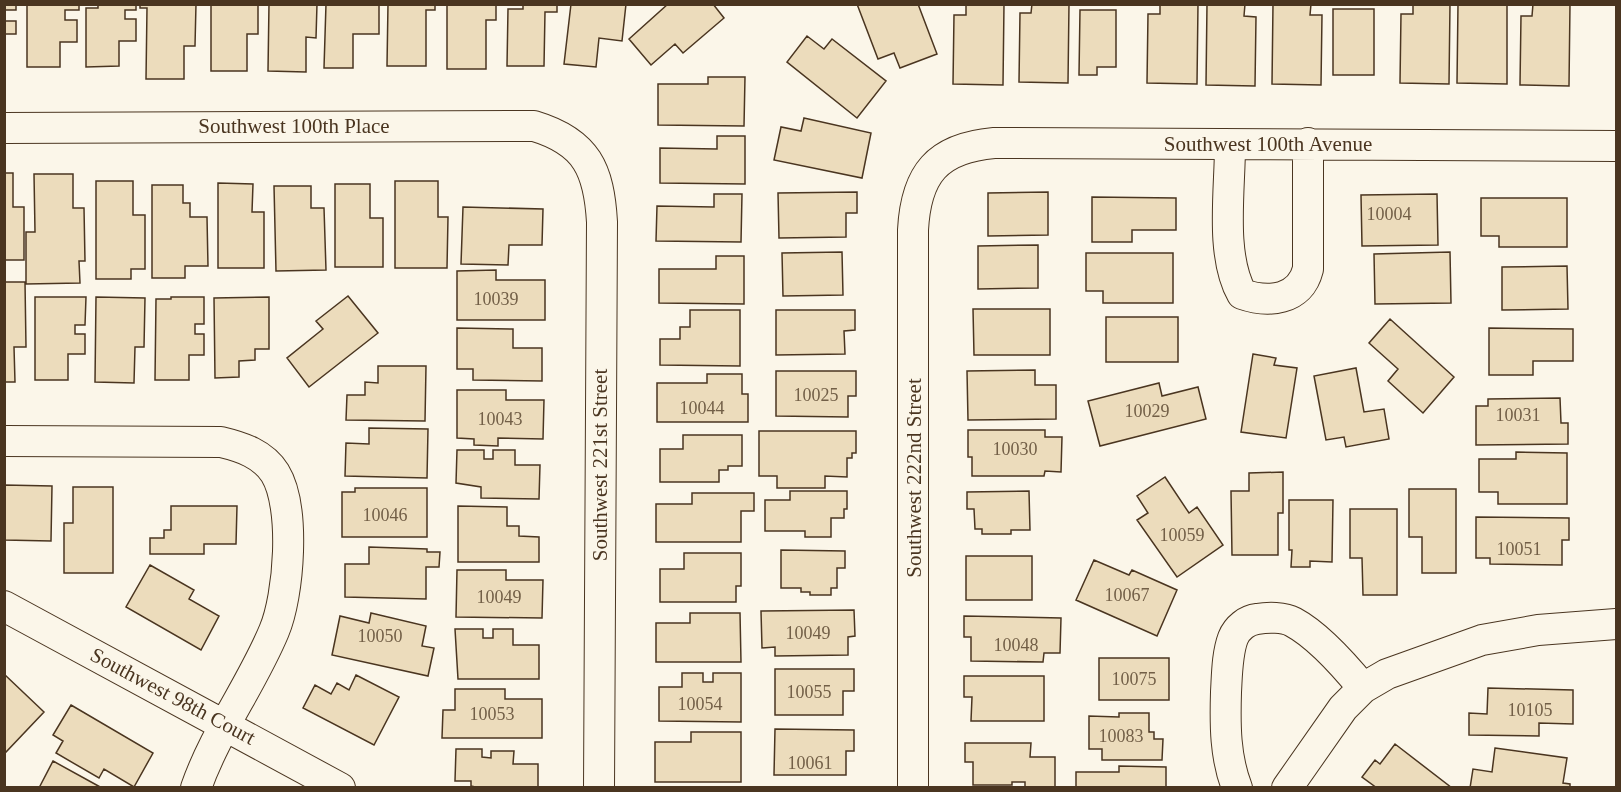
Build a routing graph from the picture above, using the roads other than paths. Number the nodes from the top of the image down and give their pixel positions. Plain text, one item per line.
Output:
1 (4, 128) edge
2 (1308, 143) junction
3 (1230, 146) junction
4 (1617, 146) edge
5 (578, 148) joint
6 (929, 171) joint
7 (4, 441) edge
8 (4, 606) edge
9 (1617, 624) edge
10 (1363, 688) junction
11 (227, 724) junction
12 (302, 778) edge
13 (196, 788) edge
14 (340, 788) edge
15 (598, 788) edge
16 (913, 788) edge
17 (1237, 788) edge
18 (1287, 788) edge

1 - 5 street, Southwest 100th Place
2 - 3 street, Southwest 100th Avenue
2 - 3 street
2 - 4 street, Southwest 100th Avenue
3 - 6 street, Southwest 100th Avenue
5 - 15 street, Southwest 221st Street
6 - 16 street, Southwest 222nd Street
7 - 11 street
8 - 11 street, Southwest 98th Court
9 - 10 street
10 - 17 street
10 - 18 street
11 - 12 street, Southwest 98th Court
11 - 13 street
12 - 14 street, Southwest 98th Court

